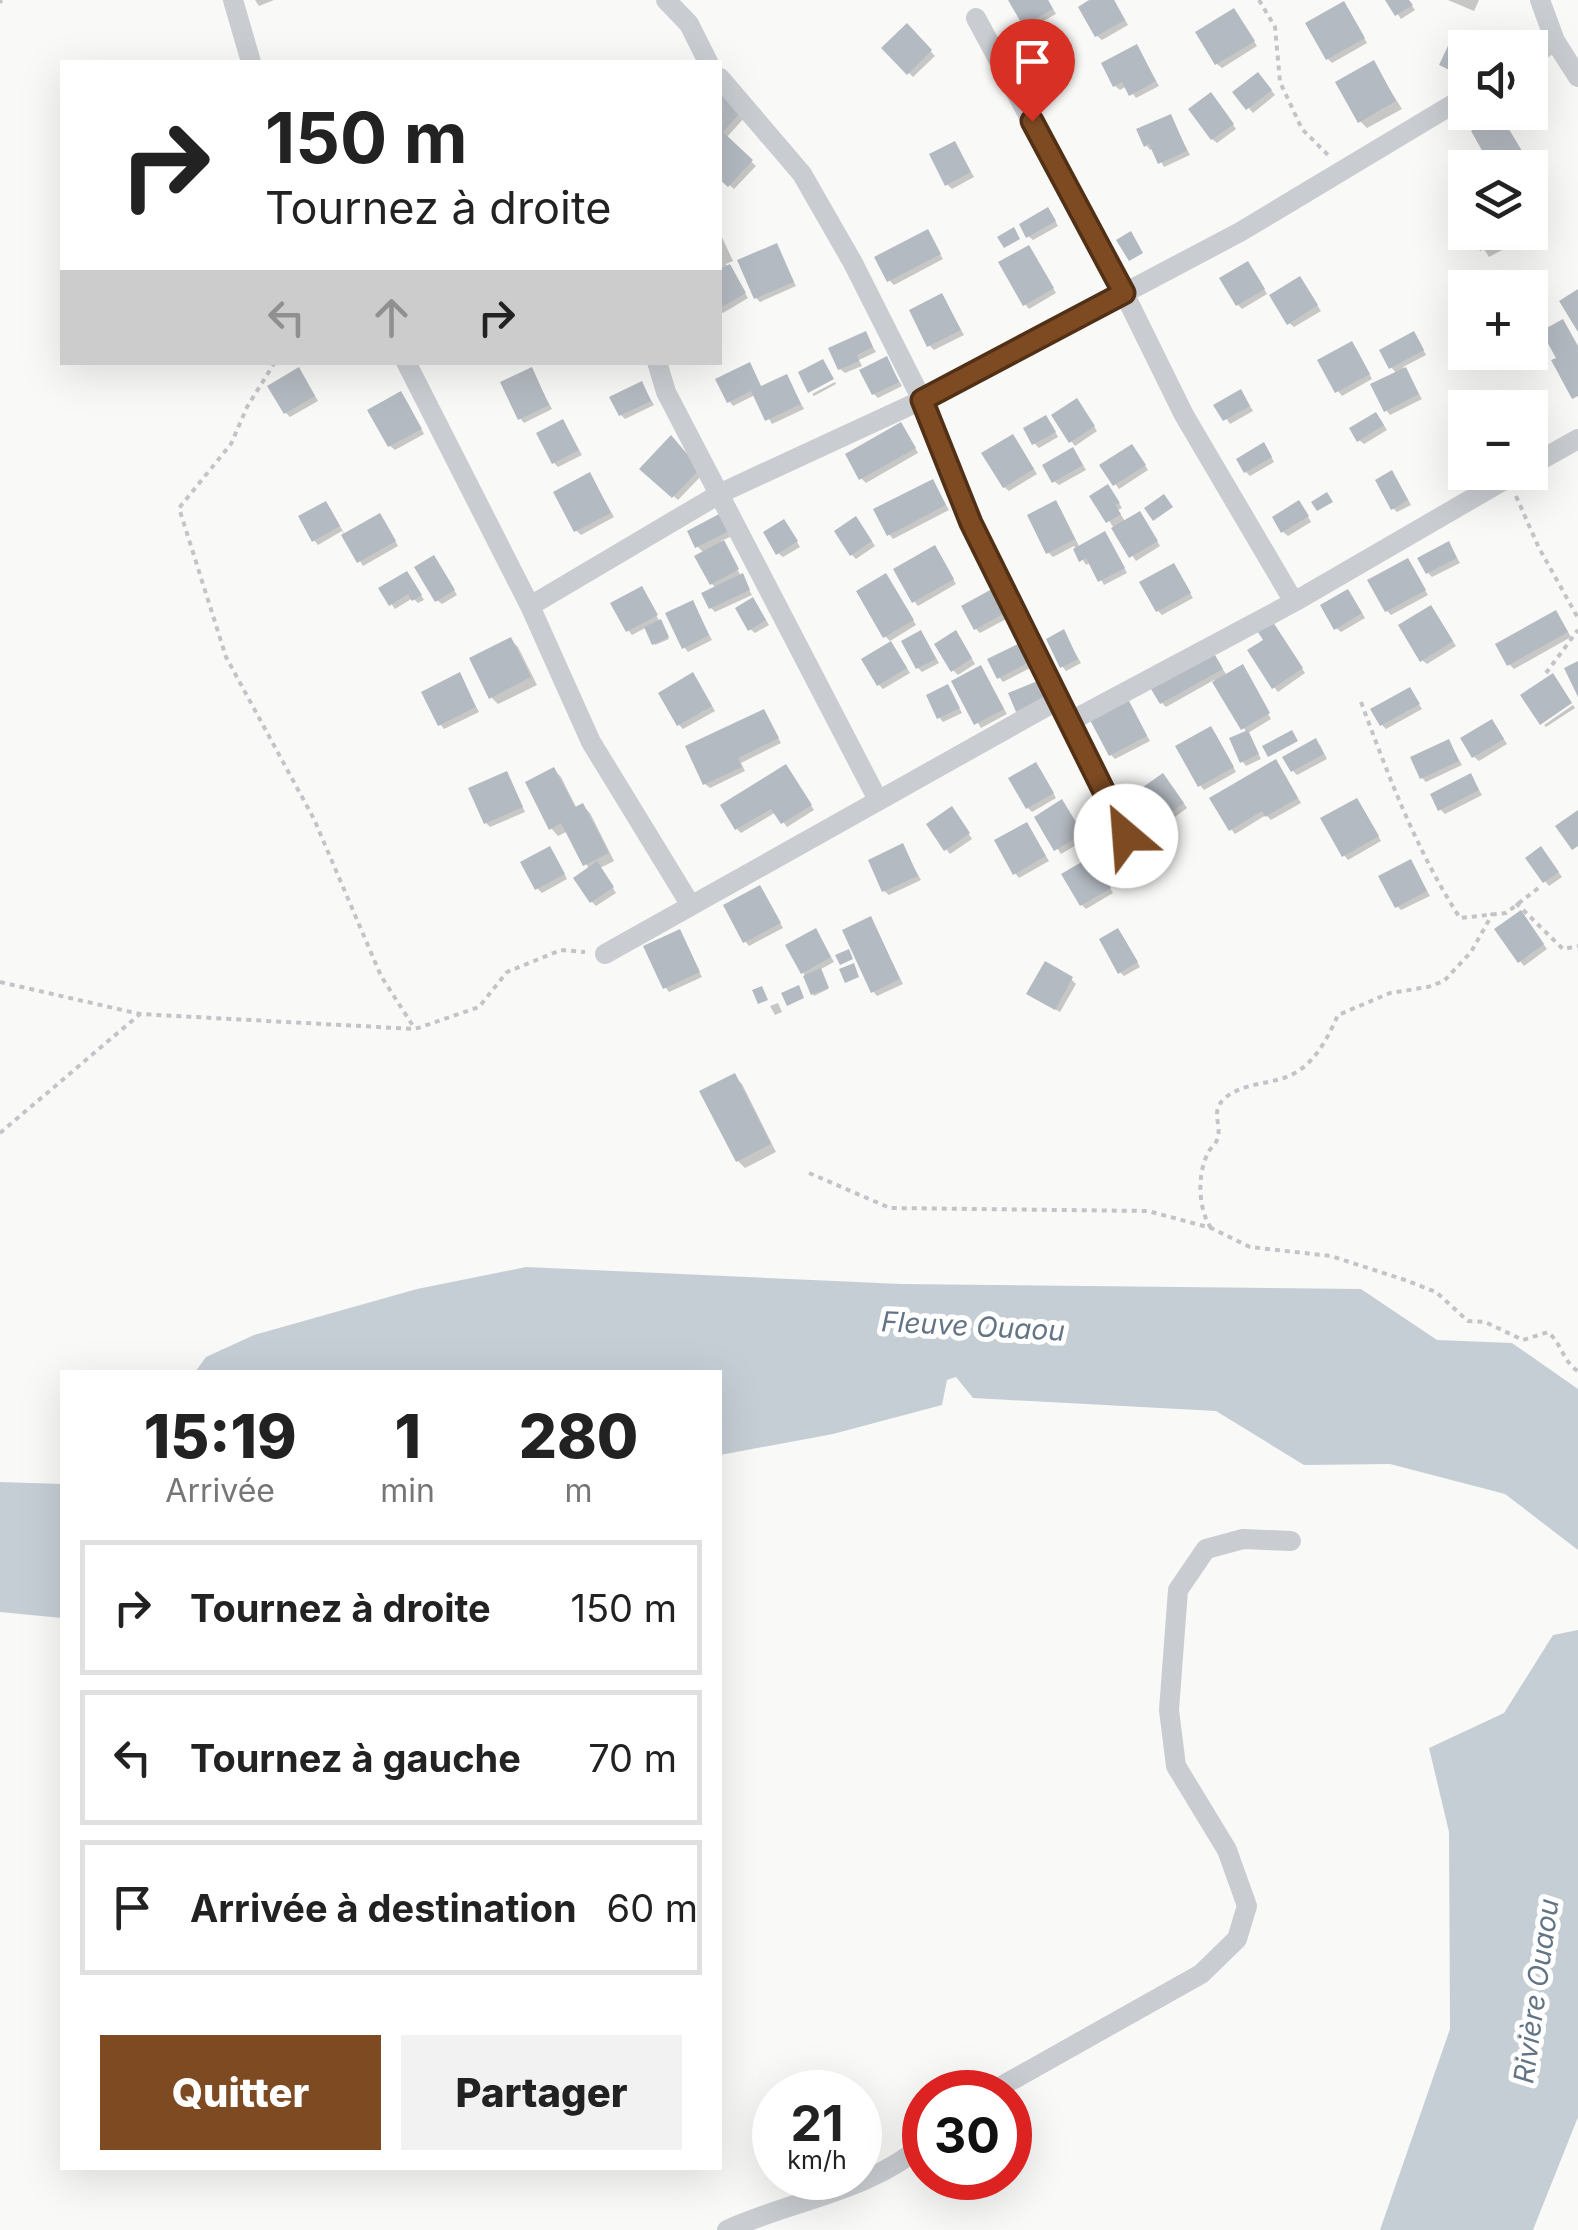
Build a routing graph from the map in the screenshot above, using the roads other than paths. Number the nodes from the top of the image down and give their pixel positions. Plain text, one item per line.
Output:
1 (233, 0) edge
2 (666, 0) edge
3 (1540, 0) edge
4 (976, 18) dead end
5 (1554, 41) junction
6 (1548, 45) edge
7 (250, 60) edge
8 (707, 60) edge
9 (1578, 76) edge
10 (722, 80) edge
11 (1448, 107) edge
12 (1124, 293) junction
13 (408, 365) edge
14 (658, 365) edge
15 (922, 400) junction
16 (1578, 439) edge
17 (1548, 456) edge
18 (1487, 490) edge
19 (721, 494) junction
20 (1294, 602) junction
21 (530, 606) junction
22 (1058, 700) junction
23 (1069, 722) junction
24 (878, 800) junction
25 (1126, 836) dead end
26 (690, 904) junction
27 (605, 954) road end
28 (1291, 1541) dead end
29 (1030, 2070) edge
30 (902, 2161) edge
31 (726, 2230) edge

1 - 7 street
2 - 8 street
3 - 5 street
4 - 12 street
5 - 6 street
5 - 9 street
10 - 15 street
11 - 12 street
12 - 15 street
12 - 20 street
13 - 21 street
14 - 19 street
15 - 19 street
15 - 22 street
16 - 17 street
18 - 20 street
19 - 21 street
19 - 24 street
20 - 23 street
21 - 26 street
22 - 23 street
22 - 24 street
23 - 25 street
24 - 26 street
26 - 27 street
28 - 29 street
30 - 31 street

